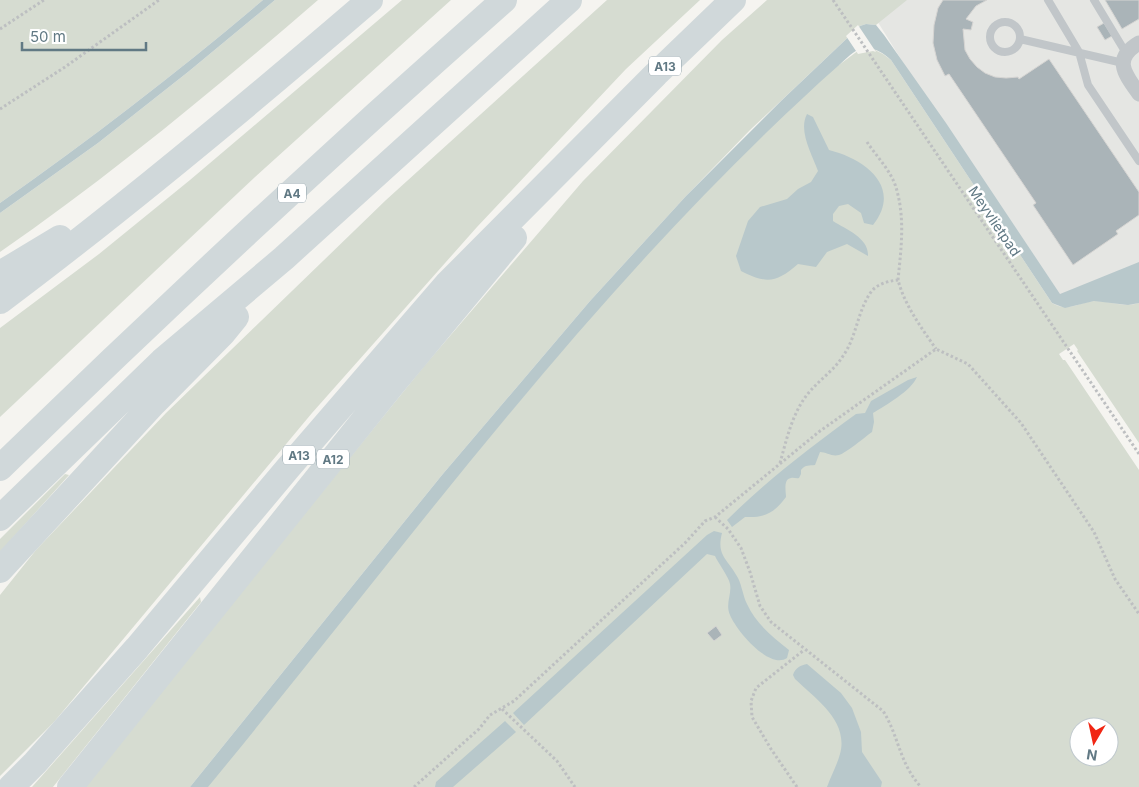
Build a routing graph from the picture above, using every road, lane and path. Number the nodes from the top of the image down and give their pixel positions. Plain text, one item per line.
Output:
1 (44, 0) edge
2 (159, 0) edge
3 (370, 0) edge
4 (504, 0) edge
5 (569, 0) edge
6 (733, 0) edge
7 (833, 0) edge
8 (1048, 0) edge
9 (1094, 0) edge
10 (0, 28) edge
11 (1020, 39) junction
12 (1139, 43) edge
13 (1079, 52) junction
14 (1124, 58) junction
15 (1139, 94) edge
16 (0, 109) edge
17 (598, 133) junction
18 (867, 142) dead end
19 (1139, 161) edge
20 (149, 185) junction
21 (284, 258) junction
22 (0, 274) edge
23 (898, 280) junction
24 (0, 301) edge
25 (936, 349) junction
26 (82, 388) junction
27 (0, 452) edge
28 (1139, 454) edge
29 (780, 464) junction
30 (0, 468) edge
31 (715, 517) junction
32 (0, 518) edge
33 (0, 570) edge
34 (1139, 614) edge
35 (804, 650) junction
36 (502, 709) junction
37 (417, 786) edge
38 (11, 787) edge
39 (70, 787) edge
40 (575, 787) edge
41 (797, 787) edge
42 (922, 787) edge

1 - 10 path
2 - 16 path
3 - 20 highway
4 - 26 highway, A4
5 - 21 highway
6 - 17 highway, A13
7 - 28 path, Meyvlietpad
8 - 13 lane
9 - 14 lane
11 - 11 lane
11 - 13 lane
12 - 14 street
13 - 14 lane
13 - 19 lane
14 - 15 street
17 - 38 highway, A13
17 - 39 highway, A12
18 - 23 path
20 - 22 highway
20 - 24 highway
21 - 32 highway
21 - 33 highway
23 - 25 path
23 - 29 path
25 - 29 path
25 - 34 path
26 - 27 highway, A4
26 - 30 highway, A4
29 - 31 path
31 - 35 path
31 - 36 path
35 - 41 path
35 - 42 path
36 - 37 path
36 - 40 path

